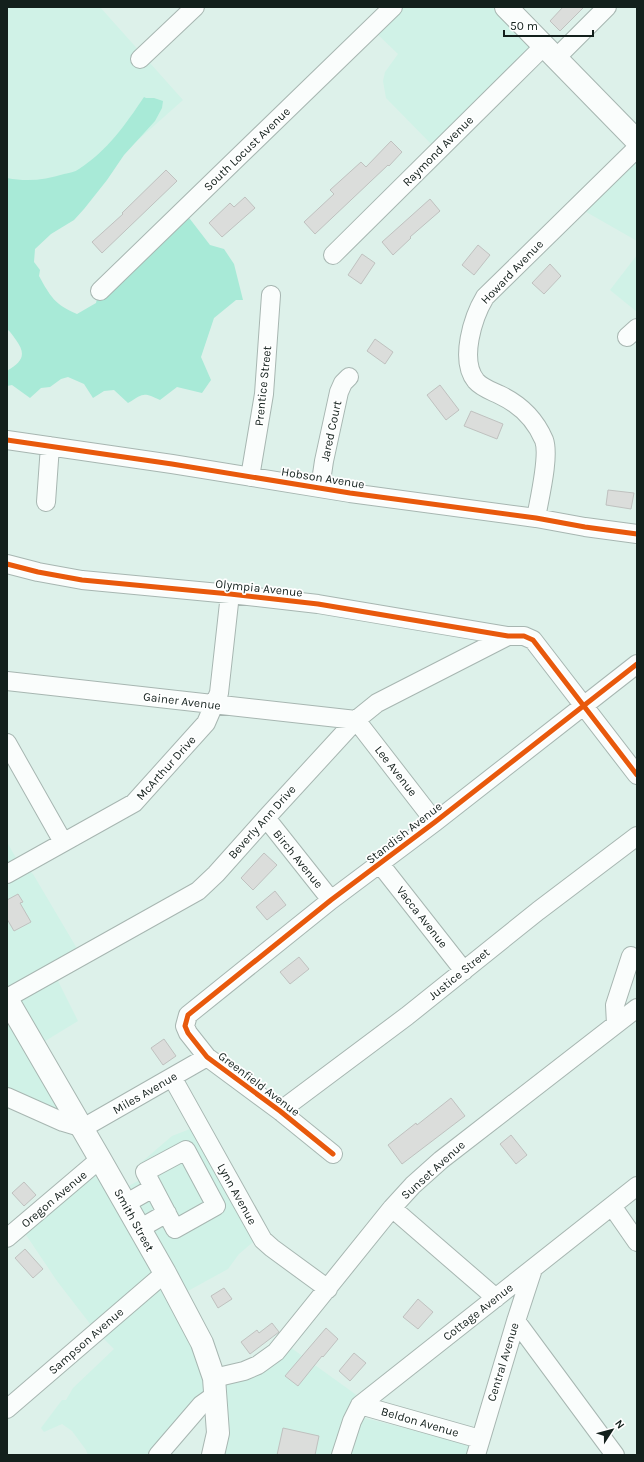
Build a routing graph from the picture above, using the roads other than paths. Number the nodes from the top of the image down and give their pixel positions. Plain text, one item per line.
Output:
1 (195, 7) edge
2 (393, 7) edge
3 (506, 7) edge
4 (607, 7) edge
5 (550, 52) junction
6 (140, 59) dead end
7 (637, 141) edge
8 (637, 148) edge
9 (332, 255) dead end
10 (100, 291) dead end
11 (271, 295) dead end
12 (349, 377) dead end
13 (7, 440) edge
14 (50, 446) junction
15 (250, 477) junction
16 (320, 488) junction
17 (46, 502) dead end
18 (536, 518) junction
19 (637, 534) edge
20 (9, 570) edge
21 (230, 594) junction
22 (508, 636) junction
23 (637, 664) edge
24 (7, 680) edge
25 (215, 705) junction
26 (583, 706) junction
27 (356, 720) junction
28 (7, 743) edge
29 (637, 775) edge
30 (266, 818) junction
31 (435, 822) junction
32 (637, 836) edge
33 (63, 842) junction
34 (380, 864) junction
35 (7, 874) edge
36 (331, 900) junction
37 (630, 956) dead end
38 (464, 971) junction
39 (7, 998) edge
40 (637, 1008) edge
41 (186, 1020) joint
42 (616, 1024) junction
43 (207, 1057) junction
44 (172, 1078) junction
45 (7, 1097) edge
46 (280, 1111) junction
47 (82, 1128) junction
48 (333, 1154) dead end
49 (100, 1159) junction
50 (637, 1186) edge
51 (153, 1188) junction
52 (125, 1204) junction
53 (612, 1206) junction
54 (392, 1208) junction
55 (167, 1214) junction
56 (139, 1229) junction
57 (7, 1238) edge
58 (637, 1242) edge
59 (533, 1269) junction
60 (165, 1273) junction
61 (328, 1289) junction
62 (496, 1298) junction
63 (516, 1321) junction
64 (215, 1386) junction
65 (360, 1406) junction
66 (7, 1409) edge
67 (478, 1447) edge
68 (158, 1455) edge
69 (213, 1455) edge
70 (341, 1455) edge
71 (615, 1455) edge

1 - 6 street
2 - 10 street, South Locust Avenue
3 - 5 main road
4 - 5 street, Raymond Avenue
5 - 7 main road
5 - 9 street, Raymond Avenue
8 - 18 street, Howard Avenue
11 - 15 street, Prentice Street
12 - 16 street, Jared Court
13 - 14 street, Hobson Avenue
14 - 15 street, Hobson Avenue
14 - 17 street
15 - 16 street, Hobson Avenue
16 - 18 street, Hobson Avenue
18 - 19 street, Hobson Avenue
20 - 21 street, Olympia Avenue
21 - 22 street, Olympia Avenue
21 - 25 street, McArthur Drive
22 - 26 street, Olympia Avenue
22 - 27 street, Beverly Ann Drive
23 - 26 street, Standish Avenue
24 - 25 street, Gainer Avenue
25 - 27 street, Gainer Avenue
25 - 33 street, McArthur Drive
26 - 29 street, Olympia Avenue
26 - 31 street, Standish Avenue
27 - 30 street, Beverly Ann Drive
27 - 31 street, Lee Avenue
28 - 33 street
30 - 36 street, Birch Avenue
30 - 39 street, Beverly Ann Drive
31 - 34 street, Standish Avenue
32 - 38 street, Justice Street
33 - 35 street, McArthur Drive
34 - 36 street, Standish Avenue
34 - 38 street, Vacca Avenue
36 - 41 street, Standish Avenue
37 - 42 street
38 - 46 street, Justice Street
39 - 47 main road, Smith Street
40 - 42 street, Sunset Avenue
41 - 43 street, Greenfield Avenue
42 - 54 street, Sunset Avenue
43 - 44 street, Miles Avenue
43 - 46 street, Greenfield Avenue
44 - 47 street, Miles Avenue
44 - 61 street, Lynn Avenue
45 - 47 street
46 - 48 street, Greenfield Avenue
47 - 49 main road, Smith Street
49 - 52 main road, Smith Street
49 - 57 street, Oregon Avenue
50 - 53 street, Cottage Avenue
51 - 52 street
51 - 55 street
51 - 55 street
52 - 56 main road, Smith Street
53 - 58 street
53 - 59 street, Cottage Avenue
54 - 61 street, Sunset Avenue
54 - 62 street
55 - 56 street
56 - 60 main road, Smith Street
59 - 62 street, Cottage Avenue
59 - 63 street, Central Avenue
60 - 64 main road, Smith Street
60 - 66 street, Sampson Avenue
61 - 64 street, Sunset Avenue
62 - 65 street, Cottage Avenue
63 - 67 street, Central Avenue
63 - 71 street
64 - 68 street
64 - 69 main road, Smith Street
65 - 67 street, Beldon Avenue
65 - 70 street, Cottage Avenue

